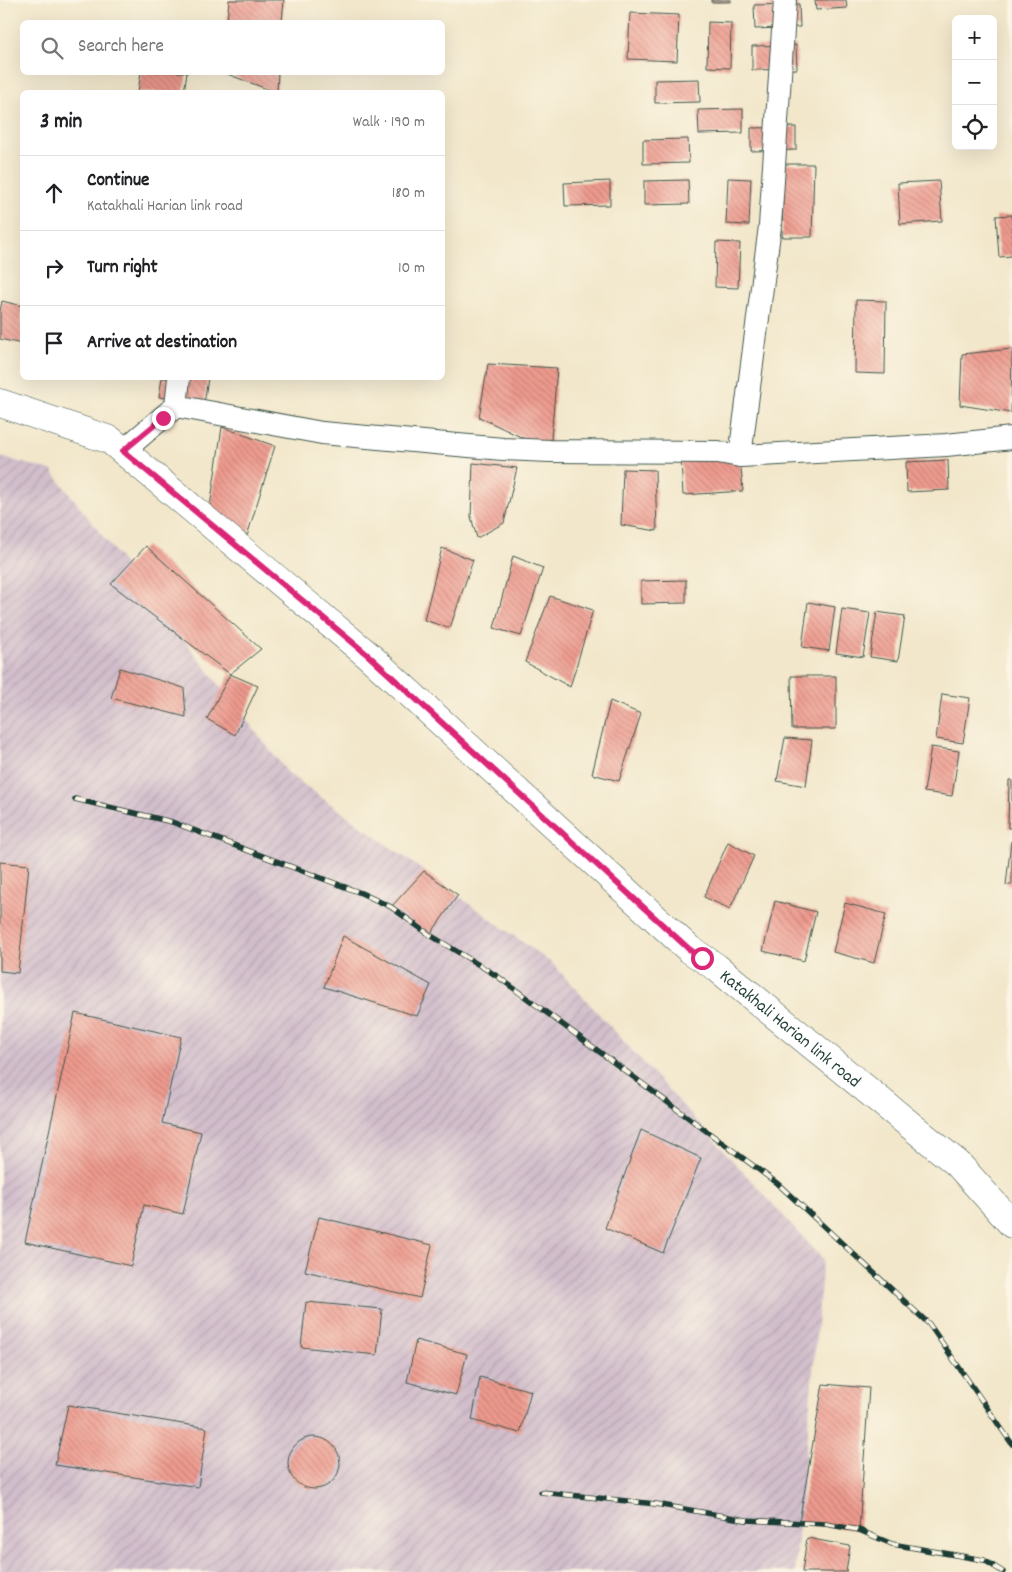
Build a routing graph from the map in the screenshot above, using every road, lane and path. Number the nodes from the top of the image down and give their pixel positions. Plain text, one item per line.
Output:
1 (785, 0) edge
2 (178, 380) edge
3 (0, 403) edge
4 (176, 406) junction
5 (1012, 438) edge
6 (123, 451) junction
7 (740, 456) junction
8 (1012, 1224) edge

1 - 7 street
2 - 4 street
3 - 6 street, Katakhali Harian link road
4 - 6 street
4 - 7 street
5 - 7 street
6 - 8 street, Katakhali Harian link road

